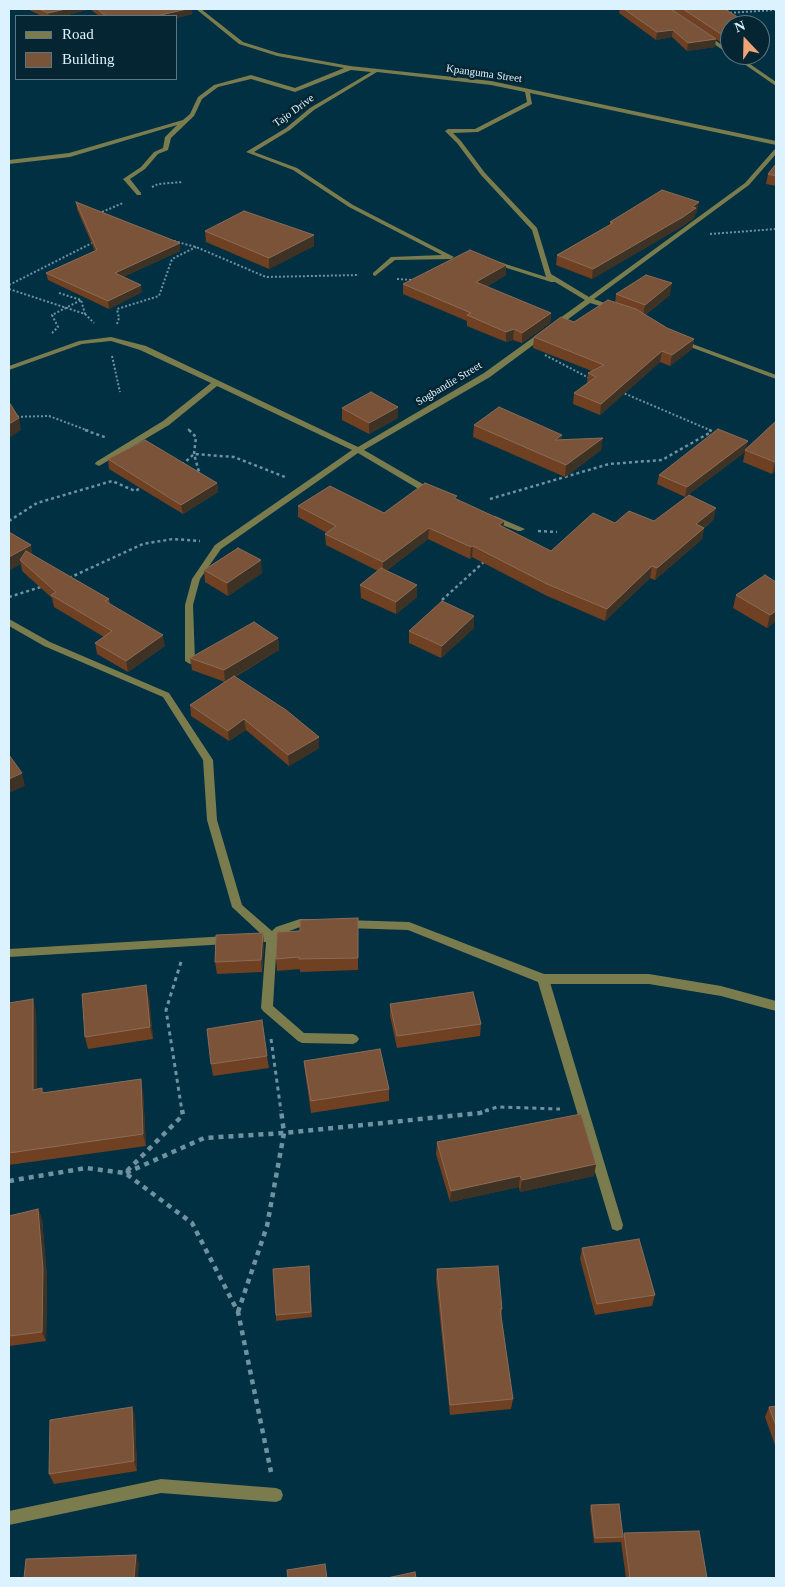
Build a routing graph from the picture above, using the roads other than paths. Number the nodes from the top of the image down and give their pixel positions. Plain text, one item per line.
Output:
1 (198, 9) edge
2 (698, 31) edge
3 (720, 45) edge
4 (748, 65) edge
5 (350, 68) junction
6 (376, 71) junction
7 (776, 84) edge
8 (527, 90) junction
9 (185, 121) junction
10 (776, 143) edge
11 (776, 152) edge
12 (9, 162) edge
13 (139, 194) road end
14 (451, 257) junction
15 (459, 257) edge
16 (486, 259) edge
17 (375, 274) road end
18 (566, 286) junction
19 (589, 300) junction
20 (621, 312) edge
21 (671, 336) edge
22 (9, 368) edge
23 (776, 376) edge
24 (217, 382) junction
25 (358, 450) junction
26 (99, 464) dead end
27 (435, 494) edge
28 (477, 512) edge
29 (521, 529) dead end
30 (9, 622) edge
31 (190, 661) dead end
32 (272, 937) junction
33 (9, 953) edge
34 (543, 979) junction
35 (776, 1006) edge
36 (353, 1039) dead end
37 (617, 1225) dead end
38 (276, 1495) road end
39 (9, 1518) edge

1 - 5 street, Kpanguma Street
2 - 3 street
4 - 7 street
5 - 6 street, Kpanguma Street
5 - 9 street, Tajo Drive
6 - 8 street, Kpanguma Street
6 - 14 street, Tajo Drive
8 - 10 street, Kpanguma Street
8 - 18 street
9 - 12 street
9 - 13 street, Tajo Drive
11 - 19 street, Sogbandie Street
14 - 15 street
14 - 17 street
16 - 18 street
18 - 19 street
19 - 20 street
19 - 25 street, Sogbandie Street
21 - 23 street
22 - 24 street
24 - 25 street
24 - 26 street
25 - 27 street
25 - 31 street, Sogbandie Street
28 - 29 street
30 - 32 street
32 - 33 street
32 - 34 street
32 - 36 street
34 - 35 street
34 - 37 street
38 - 39 street

